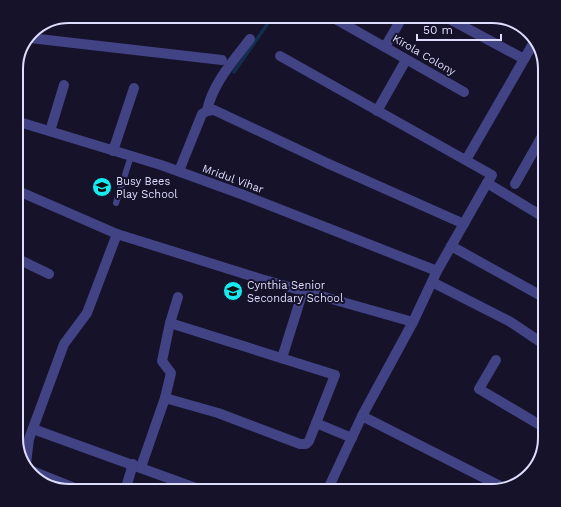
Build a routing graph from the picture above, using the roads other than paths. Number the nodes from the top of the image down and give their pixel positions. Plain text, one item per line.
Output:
1 (342, 23) edge
2 (399, 23) edge
3 (457, 23) edge
4 (35, 39) edge
5 (250, 39) dead end
6 (532, 46) edge
7 (385, 47) junction
8 (280, 56) dead end
9 (524, 59) junction
10 (222, 60) dead end
11 (406, 60) junction
12 (64, 85) dead end
13 (134, 88) dead end
14 (464, 92) dead end
15 (207, 110) junction
16 (377, 110) junction
17 (23, 123) edge
18 (50, 131) junction
19 (538, 143) edge
20 (113, 151) junction
21 (131, 156) junction
22 (466, 160) junction
23 (179, 171) junction
24 (487, 183) junction
25 (515, 184) dead end
26 (23, 193) edge
27 (116, 203) dead end
28 (538, 214) edge
29 (464, 224) junction
30 (117, 234) junction
31 (451, 246) junction
32 (23, 262) edge
33 (437, 271) junction
34 (48, 274) dead end
35 (432, 282) junction
36 (303, 291) junction
37 (538, 294) edge
38 (178, 297) dead end
39 (413, 322) junction
40 (170, 323) junction
41 (538, 340) edge
42 (282, 358) junction
43 (496, 360) dead end
44 (166, 398) junction
45 (362, 416) junction
46 (316, 423) junction
47 (538, 424) edge
48 (33, 429) junction
49 (352, 438) junction
50 (27, 455) edge
51 (137, 466) junction
52 (42, 475) edge
53 (63, 483) edge
54 (128, 484) edge
55 (185, 484) edge
56 (330, 484) edge
57 (495, 484) edge

1 - 7 street, Kirola Colony
2 - 7 street
3 - 9 street
4 - 10 street
5 - 15 street
6 - 9 street
7 - 11 street, Kirola Colony
8 - 16 street
9 - 22 street
11 - 14 street, Kirola Colony
11 - 16 street
12 - 18 street
13 - 20 street
15 - 23 street
15 - 29 street
16 - 22 street
17 - 18 street, Mridul Vihar
18 - 20 street, Mridul Vihar
19 - 25 street
20 - 21 street, Mridul Vihar
21 - 23 street, Mridul Vihar
21 - 27 lane
22 - 24 street
23 - 33 street, Mridul Vihar
24 - 28 street
24 - 29 street
26 - 30 street
29 - 31 street
30 - 36 street
30 - 48 street
31 - 33 street
31 - 37 street
32 - 34 street
33 - 35 street
35 - 39 street
35 - 41 street
36 - 39 street
36 - 42 street
38 - 40 street
39 - 45 street
40 - 42 street
40 - 44 street
42 - 46 street
43 - 47 street
44 - 46 street
44 - 51 street
45 - 49 street
45 - 57 street
46 - 49 street
48 - 50 street
48 - 51 street
49 - 56 street
51 - 54 street
51 - 55 street
52 - 53 street

